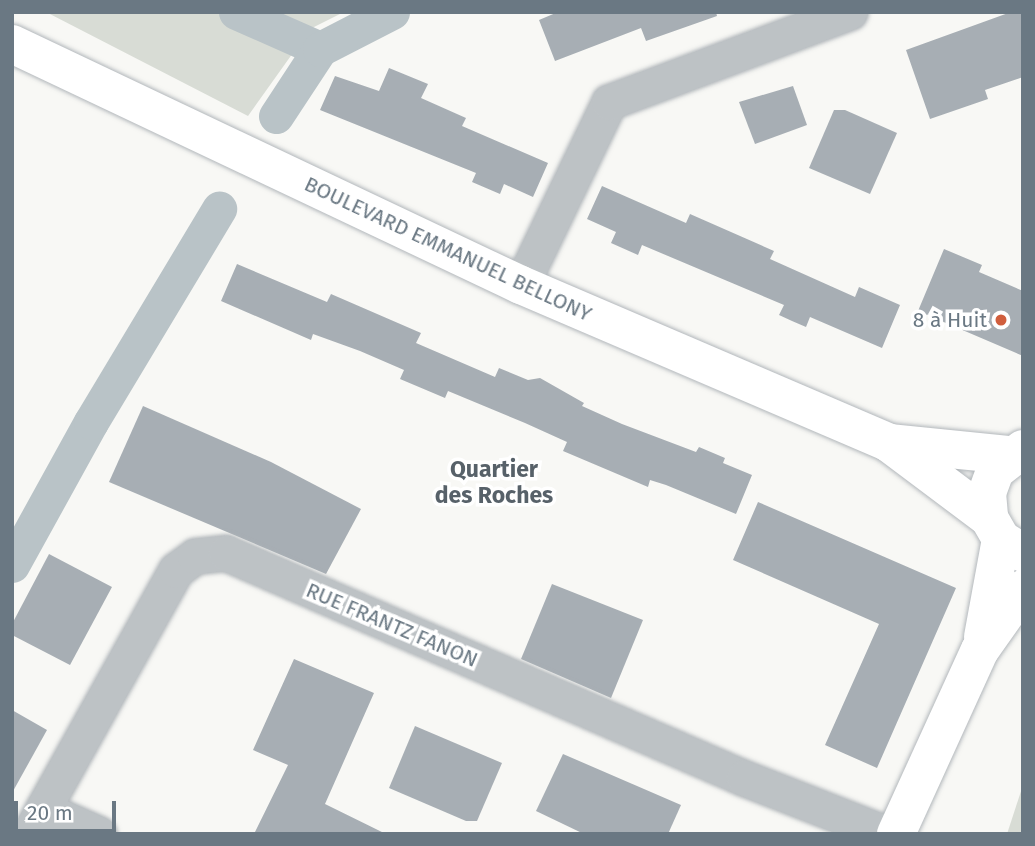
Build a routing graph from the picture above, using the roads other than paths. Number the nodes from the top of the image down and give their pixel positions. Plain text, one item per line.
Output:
1 (850, 12) edge
2 (12, 44) edge
3 (521, 285) junction
4 (889, 443) junction
5 (1016, 452) edge
6 (1004, 537) edge
7 (1023, 589) edge
8 (980, 650) junction
9 (36, 821) edge
10 (99, 834) edge
11 (887, 834) edge
12 (896, 834) edge

1 - 3 street
2 - 3 street, BOULEVARD EMMANUEL BELLONY
3 - 4 street, BOULEVARD EMMANUEL BELLONY
4 - 5 street, BOULEVARD EMMANUEL BELLONY
4 - 6 street, BOULEVARD EMMANUEL BELLONY
5 - 6 street
6 - 8 street
7 - 8 street
8 - 12 street
9 - 10 street
9 - 11 street, RUE FRANTZ FANON

